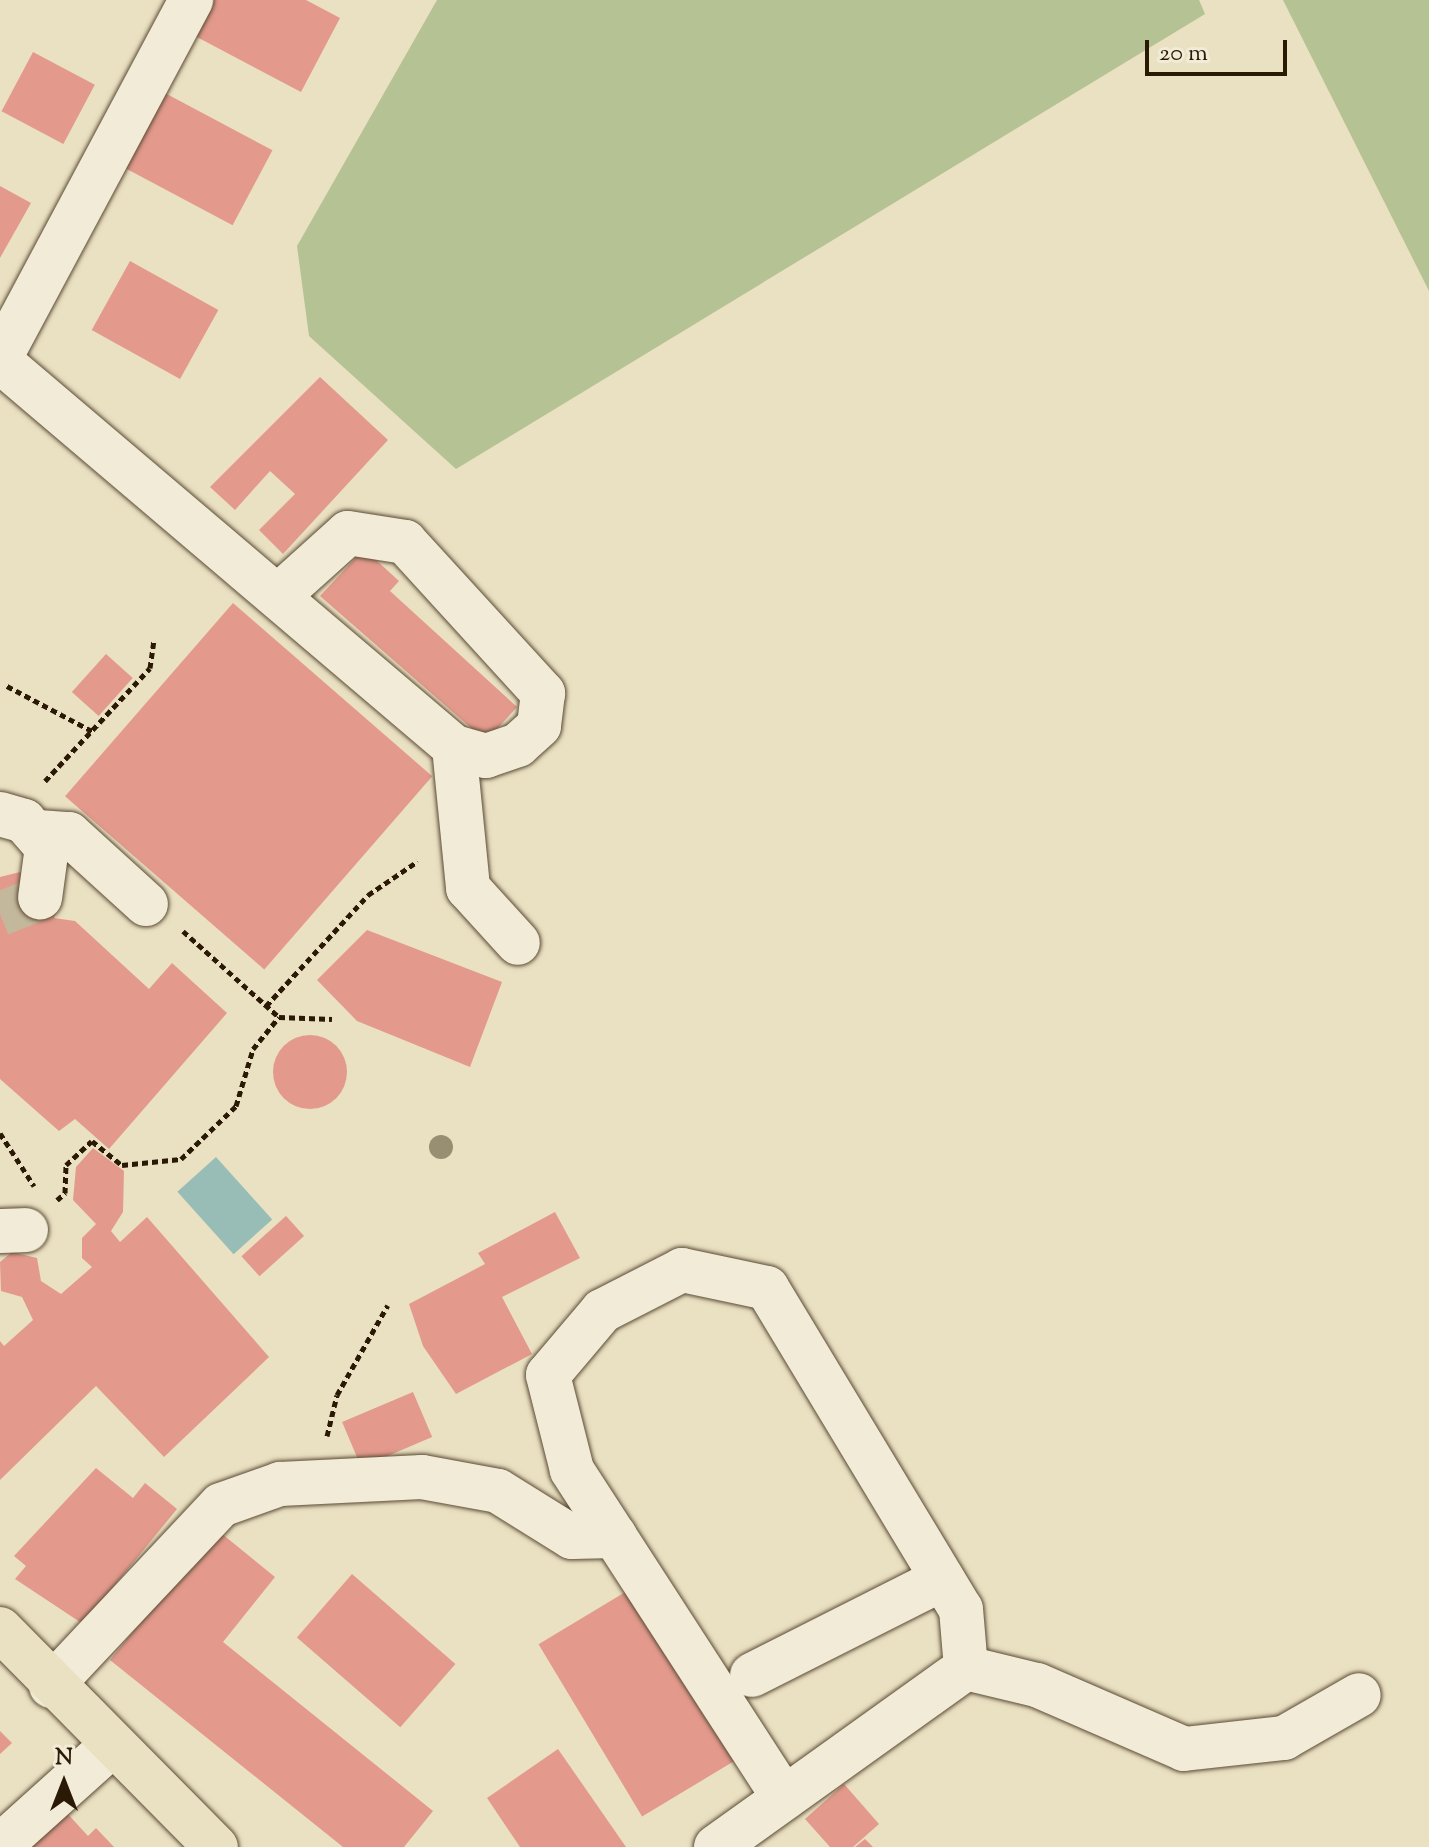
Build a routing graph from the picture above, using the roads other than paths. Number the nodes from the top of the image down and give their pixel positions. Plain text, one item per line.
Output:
1 (191, 0) edge
2 (0, 360) edge
3 (278, 596) junction
4 (454, 747) junction
5 (21, 822) edge
6 (40, 898) dead end
7 (163, 916) road end
8 (518, 943) dead end
9 (615, 1536) junction
10 (942, 1579) junction
11 (0, 1629) edge
12 (966, 1668) junction
13 (752, 1675) dead end
14 (51, 1686) junction
15 (1359, 1695) dead end
16 (111, 1746) junction
17 (784, 1798) junction
18 (0, 1846) edge
19 (216, 1847) edge
20 (716, 1847) edge

1 - 2 lane
2 - 3 lane
3 - 4 lane
3 - 4 lane
4 - 8 lane
5 - 6 lane
5 - 7 lane
9 - 10 lane
9 - 14 lane
9 - 17 lane
10 - 12 lane
10 - 13 lane
11 - 14 main road
12 - 15 lane
12 - 17 lane
14 - 16 main road
16 - 18 lane
16 - 19 main road
17 - 20 lane

